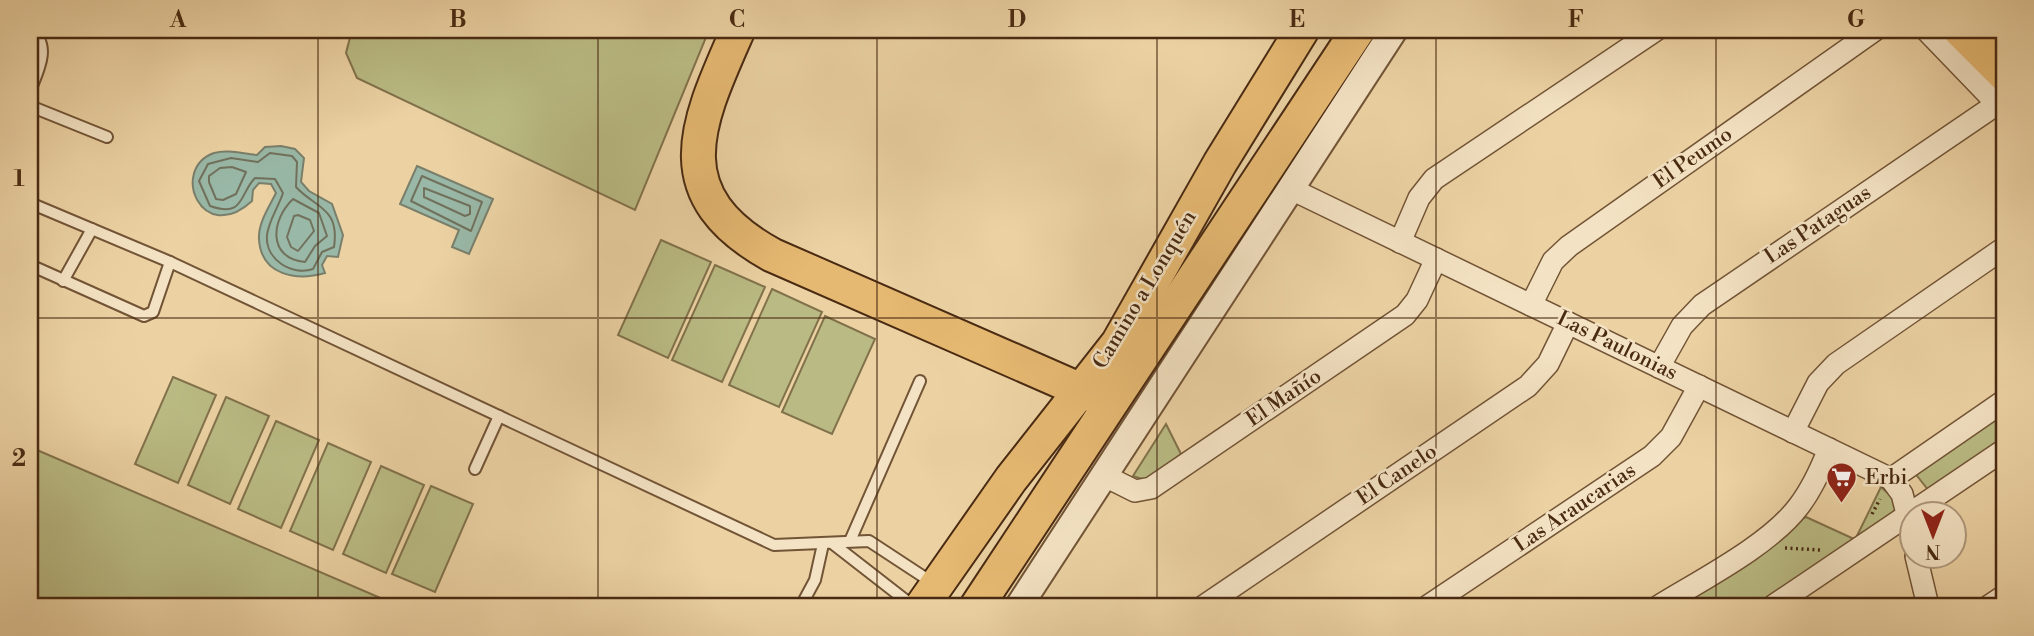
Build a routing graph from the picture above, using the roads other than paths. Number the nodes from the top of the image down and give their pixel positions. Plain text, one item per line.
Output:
1 (738, 30) edge
2 (1302, 30) edge
3 (1358, 30) edge
4 (1394, 30) edge
5 (1656, 30) edge
6 (1875, 30) edge
7 (1926, 30) edge
8 (1960, 30) edge
9 (1987, 30) edge
10 (30, 31) edge
11 (2004, 54) edge
12 (30, 91) edge
13 (2002, 96) edge
14 (30, 106) edge
15 (107, 138) dead end
16 (1289, 188) junction
17 (30, 204) edge
18 (92, 229) junction
19 (1400, 242) junction
20 (2004, 248) edge
21 (1436, 259) junction
22 (170, 262) junction
23 (30, 265) edge
24 (63, 281) junction
25 (1531, 305) junction
26 (1568, 323) junction
27 (1659, 367) junction
28 (920, 381) dead end
29 (1699, 386) junction
30 (1097, 397) junction
31 (2004, 401) edge
32 (499, 416) junction
33 (1793, 432) junction
34 (1829, 449) junction
35 (2004, 450) edge
36 (475, 469) dead end
37 (1105, 476) junction
38 (1891, 479) junction
39 (1904, 500) edge
40 (1941, 500) edge
41 (1898, 532) edge
42 (850, 541) junction
43 (828, 544) junction
44 (1920, 570) edge
45 (2004, 596) edge
46 (923, 599) edge
47 (802, 606) edge
48 (977, 606) edge
49 (1019, 606) edge
50 (1203, 606) edge
51 (1428, 606) edge
52 (1659, 606) edge
53 (1773, 606) edge
54 (1928, 606) edge
55 (1989, 606) edge

1 - 30 main road
2 - 30 main road, Camino a Lonquén
3 - 30 main road, Camino a Lonquén
4 - 16 street
5 - 19 street
6 - 25 street, El Peumo
7 - 13 street
8 - 13 main road
9 - 11 highway
10 - 12 lane
13 - 27 street, Las Pataguas
14 - 15 lane
16 - 19 street, Las Paulonias
16 - 37 street
17 - 18 lane
18 - 22 lane
18 - 24 lane
19 - 21 street, Las Paulonias
20 - 33 street
21 - 25 street, Las Paulonias
21 - 37 street, El Mañío
22 - 24 lane
22 - 32 lane
23 - 24 lane
25 - 26 street, Las Paulonias
26 - 27 street, Las Paulonias
26 - 50 street, El Canelo
27 - 29 street, Las Paulonias
28 - 42 lane
29 - 33 street, Las Paulonias
29 - 51 street, Las Araucarias
30 - 46 main road, Camino a Lonquén
30 - 48 main road, Camino a Lonquén
31 - 38 street
32 - 36 lane
32 - 43 lane
33 - 34 street, Las Paulonias
34 - 38 street, Las Paulonias
34 - 52 street
35 - 40 street
37 - 49 street
38 - 39 street
41 - 53 street
42 - 43 lane
42 - 46 lane
43 - 46 lane
43 - 47 lane
44 - 54 street
45 - 55 street

